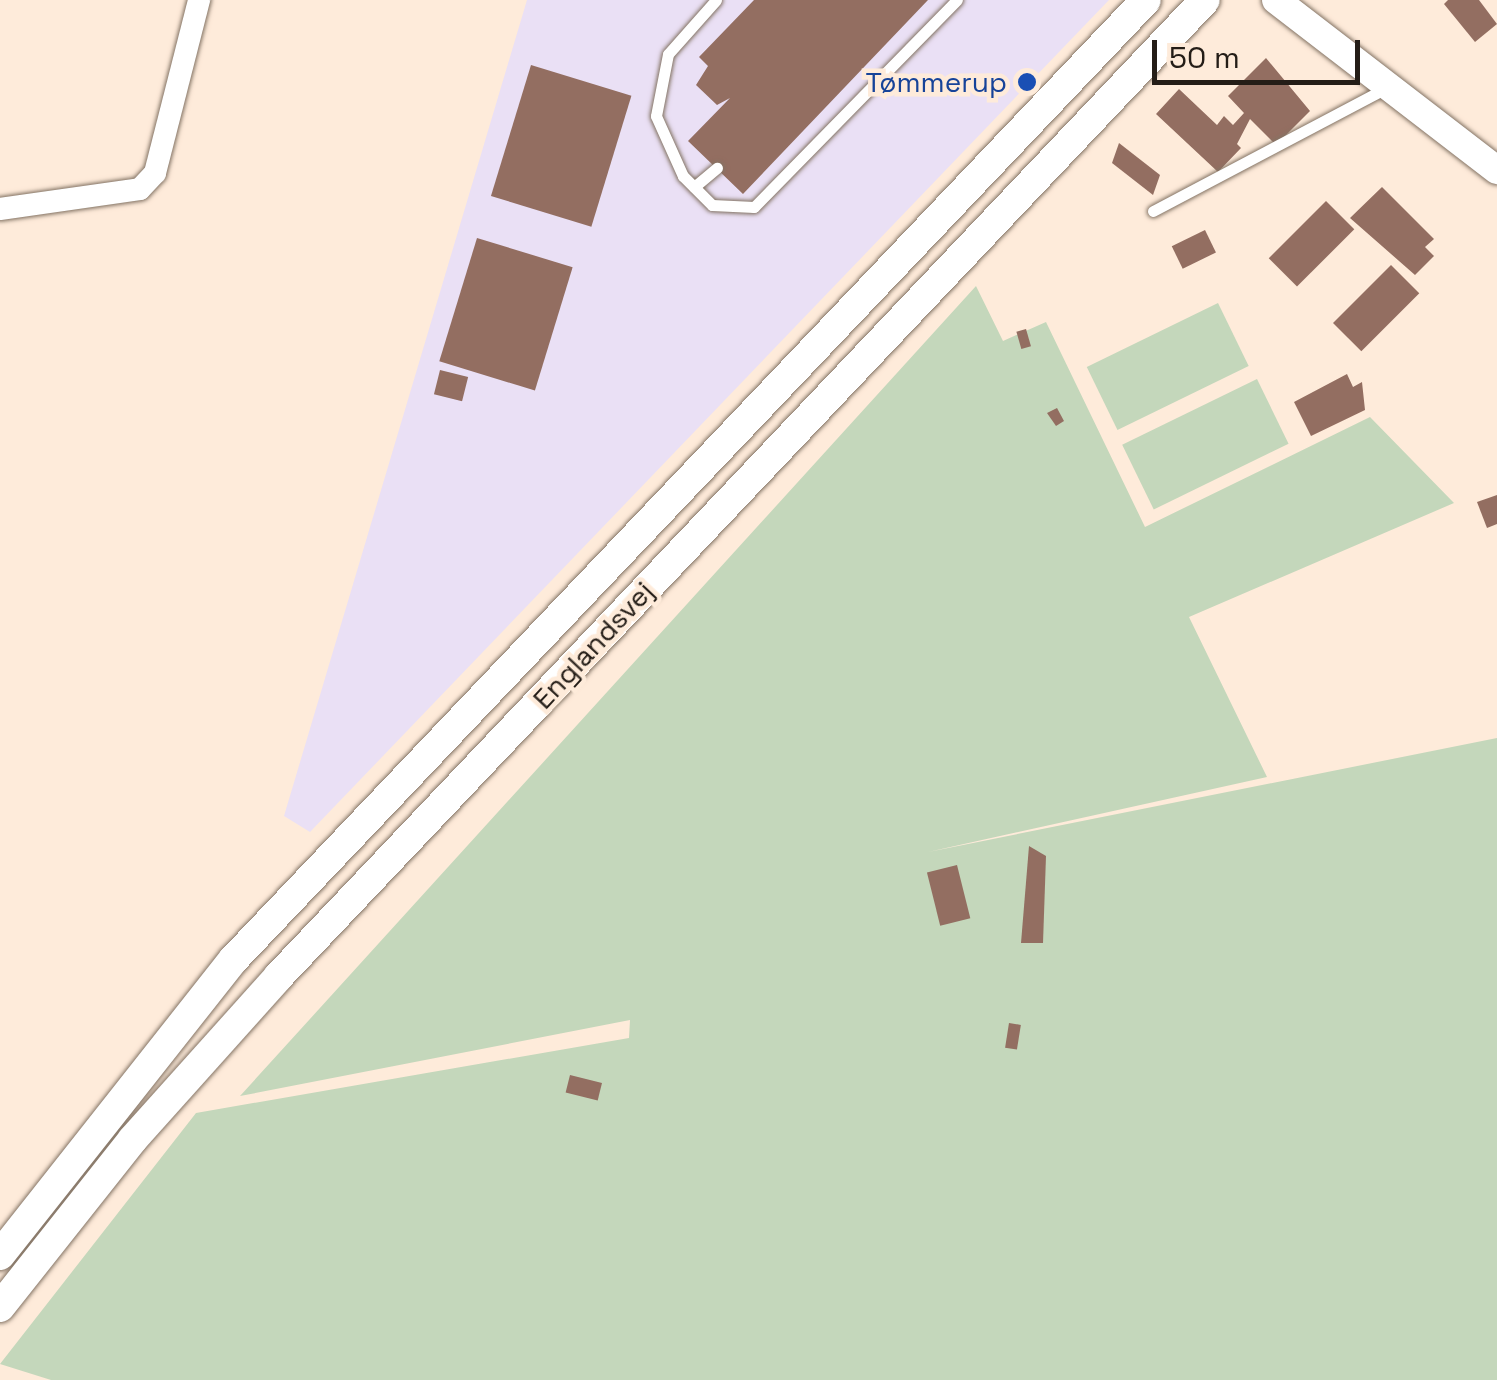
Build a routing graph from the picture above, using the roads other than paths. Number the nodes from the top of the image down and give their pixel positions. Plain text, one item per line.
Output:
1 (199, 0) edge
2 (716, 0) edge
3 (957, 0) edge
4 (1146, 0) edge
5 (1205, 0) edge
6 (1276, 0) edge
7 (1388, 87) junction
8 (716, 168) dead end
9 (1497, 170) edge
10 (694, 187) junction
11 (0, 208) edge
12 (1153, 212) dead end
13 (0, 1254) edge
14 (0, 1307) edge

1 - 11 street
2 - 10 lane
3 - 10 lane
4 - 13 main road, Englandsvej
5 - 14 main road, Englandsvej
6 - 7 street
7 - 9 street
7 - 12 lane
8 - 10 lane

